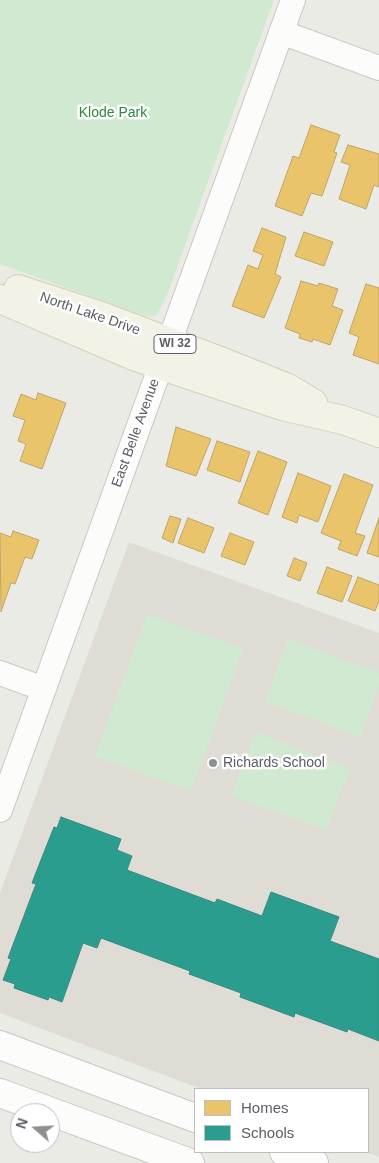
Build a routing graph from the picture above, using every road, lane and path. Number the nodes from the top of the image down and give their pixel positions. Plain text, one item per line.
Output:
1 (293, 0) edge
2 (281, 32) junction
3 (379, 68) edge
4 (0, 286) edge
5 (0, 299) edge
6 (165, 354) junction
7 (379, 433) edge
8 (0, 673) edge
9 (44, 689) junction
10 (0, 810) edge
11 (0, 1045) edge
12 (0, 1093) edge
13 (194, 1118) edge
14 (287, 1153) edge
15 (190, 1163) edge
16 (314, 1163) edge

1 - 2 street, East Belle Avenue
2 - 3 street
2 - 6 street, East Belle Avenue
4 - 6 main road, North Lake Drive / WI 32
5 - 6 main road, North Lake Drive / WI 32
6 - 7 main road, North Lake Drive / WI 32
6 - 9 street, East Belle Avenue
8 - 9 street
9 - 10 street, East Belle Avenue
11 - 13 street
12 - 15 street
14 - 16 street

